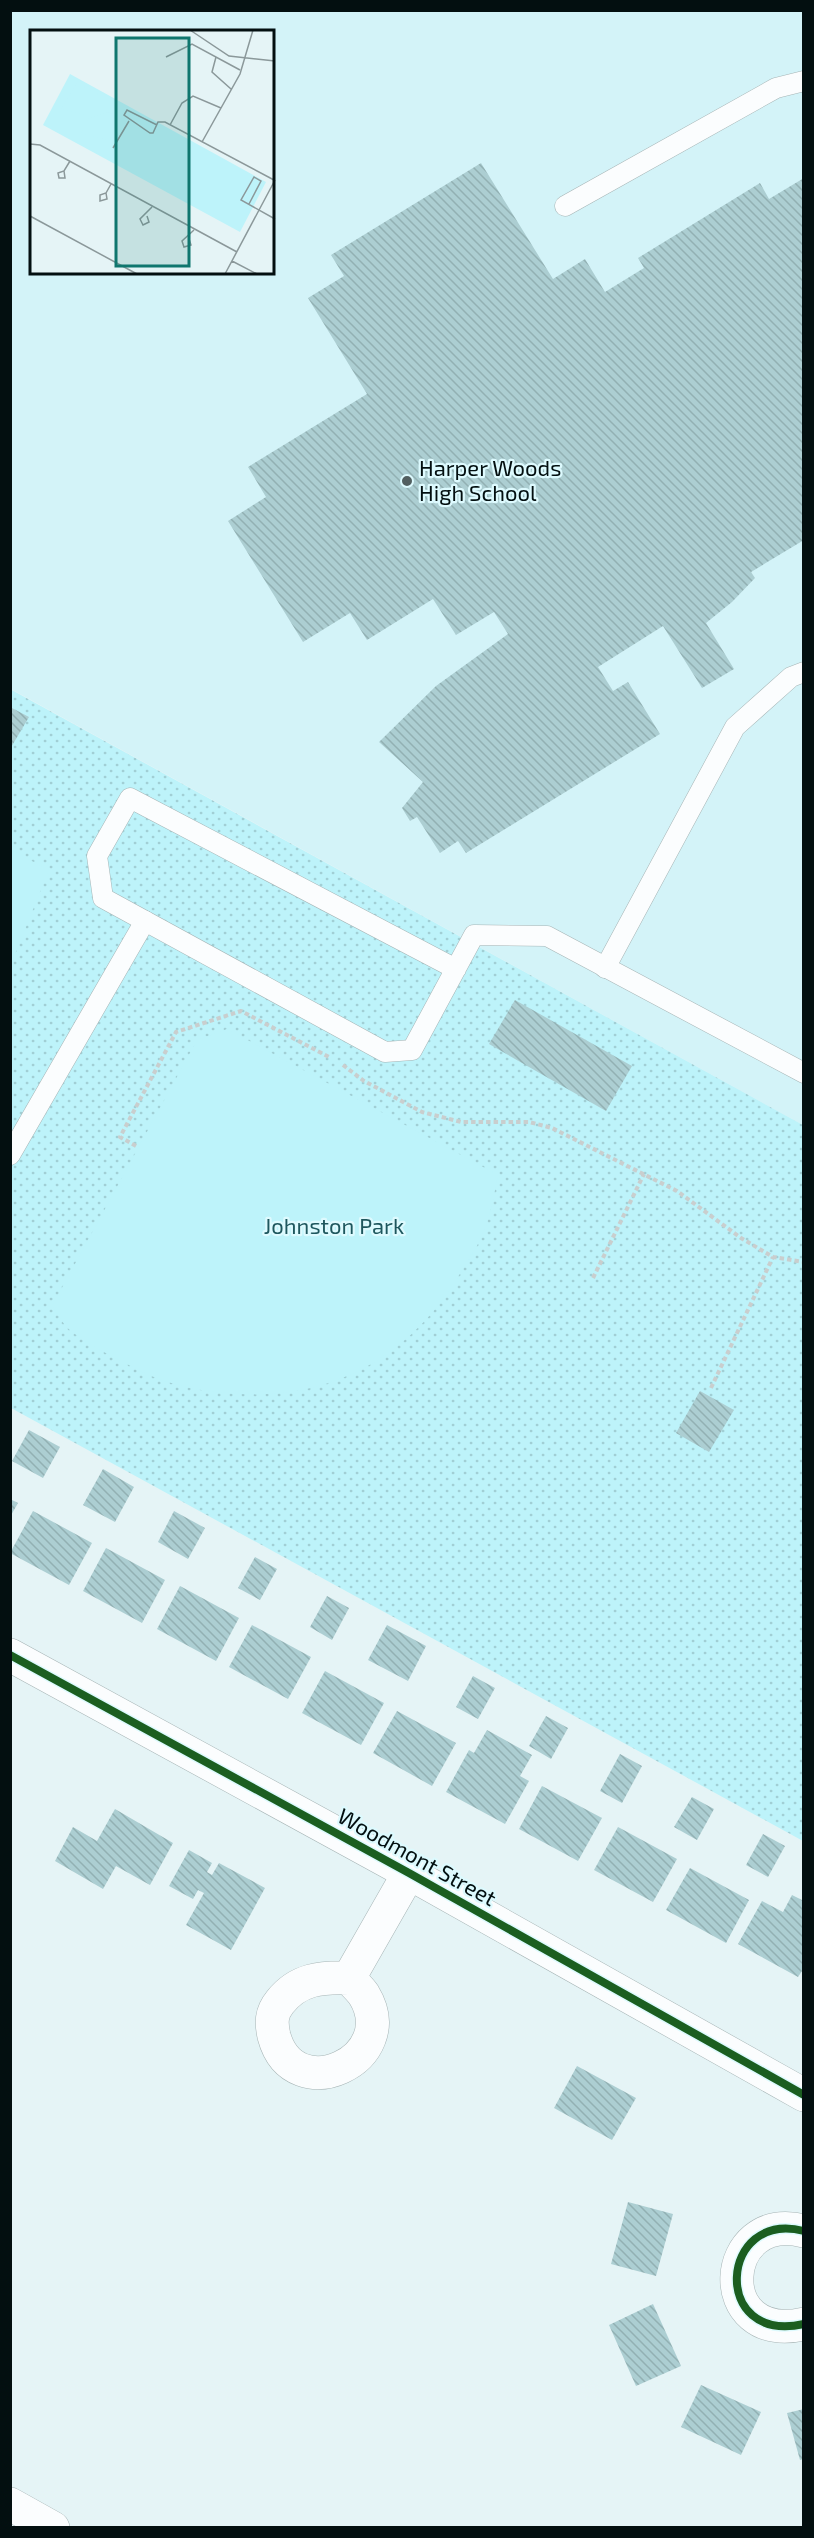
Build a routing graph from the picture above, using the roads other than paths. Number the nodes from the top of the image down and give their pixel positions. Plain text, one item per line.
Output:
1 (804, 81) edge
2 (565, 206) dead end
3 (804, 672) edge
4 (145, 921) junction
5 (605, 968) junction
6 (456, 969) junction
7 (804, 1073) edge
8 (10, 1155) edge
9 (10, 1654) edge
10 (409, 1873) junction
11 (349, 1978) dead end
12 (804, 2095) edge
13 (804, 2231) edge
14 (804, 2324) edge
15 (10, 2504) edge
16 (52, 2528) edge

1 - 2 lane
3 - 5 lane
4 - 6 lane
4 - 6 lane
4 - 8 lane
5 - 6 lane
5 - 7 lane
9 - 10 street, Woodmont Street
10 - 11 street
10 - 12 street, Woodmont Street
13 - 14 street
15 - 16 street

